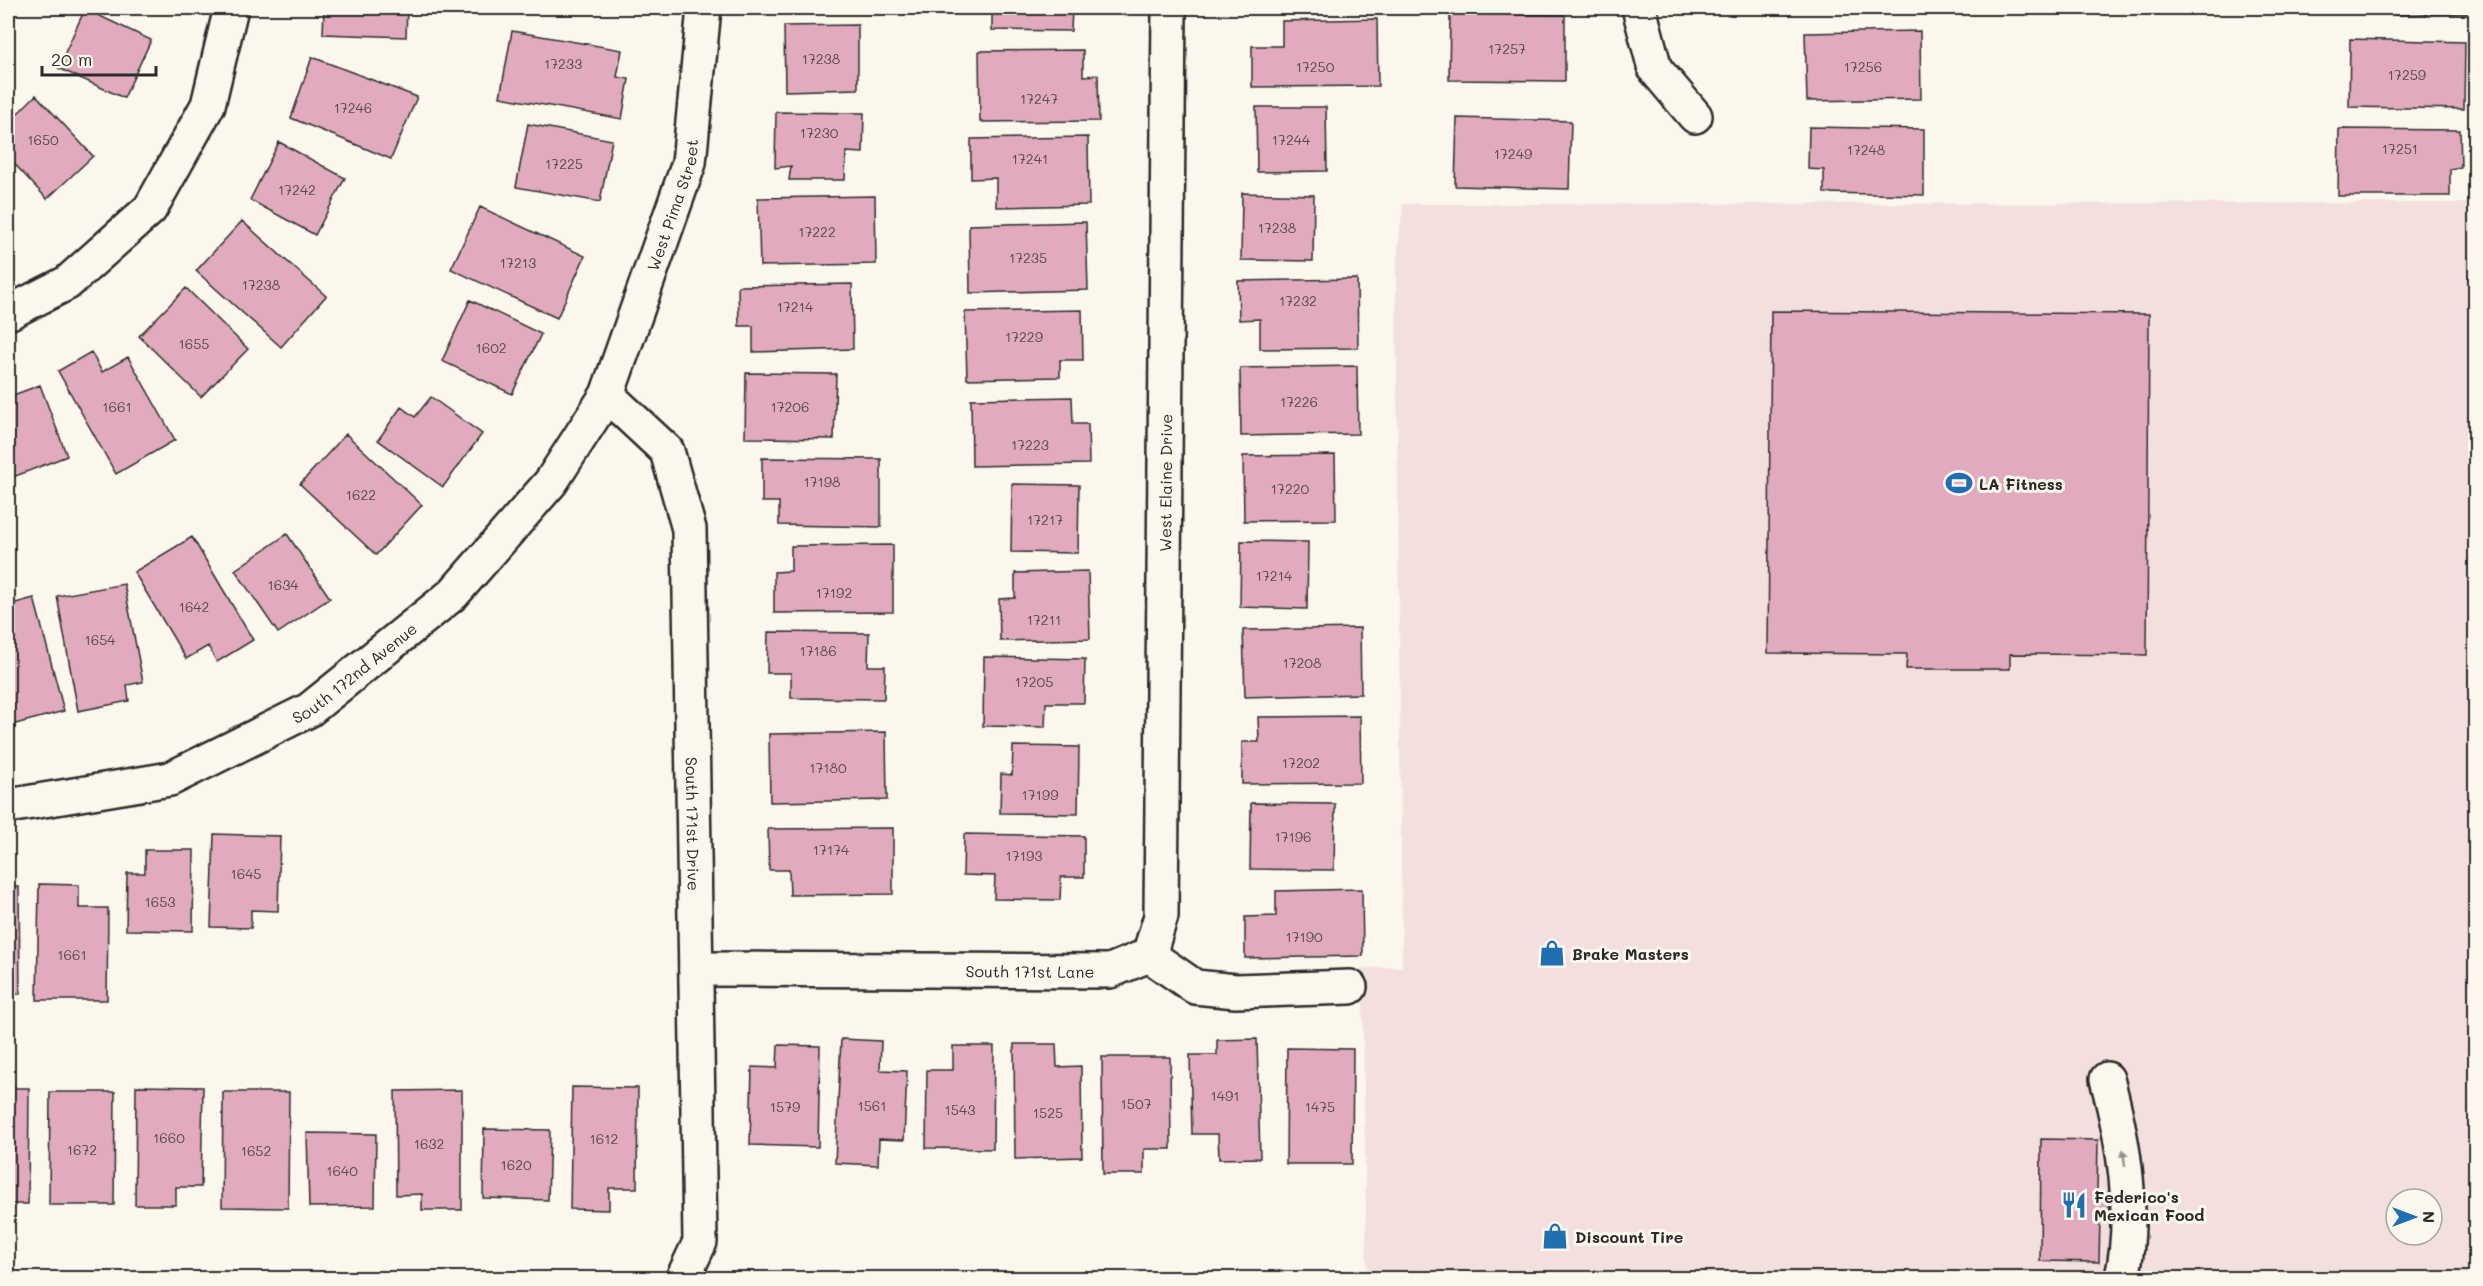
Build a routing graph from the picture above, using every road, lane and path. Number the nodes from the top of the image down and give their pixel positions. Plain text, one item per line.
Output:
1 (231, 8) edge
2 (704, 8) edge
3 (1169, 8) edge
4 (1639, 8) edge
5 (1695, 116) dead end
6 (8, 313) edge
7 (607, 395) junction
8 (8, 806) edge
9 (1149, 955) junction
10 (696, 969) junction
11 (1350, 987) dead end
12 (2107, 1079) dead end
13 (683, 1278) edge
14 (2122, 1278) edge

1 - 6 street
2 - 7 street, West Pima Street
3 - 9 street, West Elaine Drive
4 - 5 street
7 - 8 street, South 172nd Avenue
7 - 10 street, South 171st Drive
9 - 10 street, South 171st Lane
9 - 11 street
10 - 13 street, South 171st Drive
14 -> 12 street

